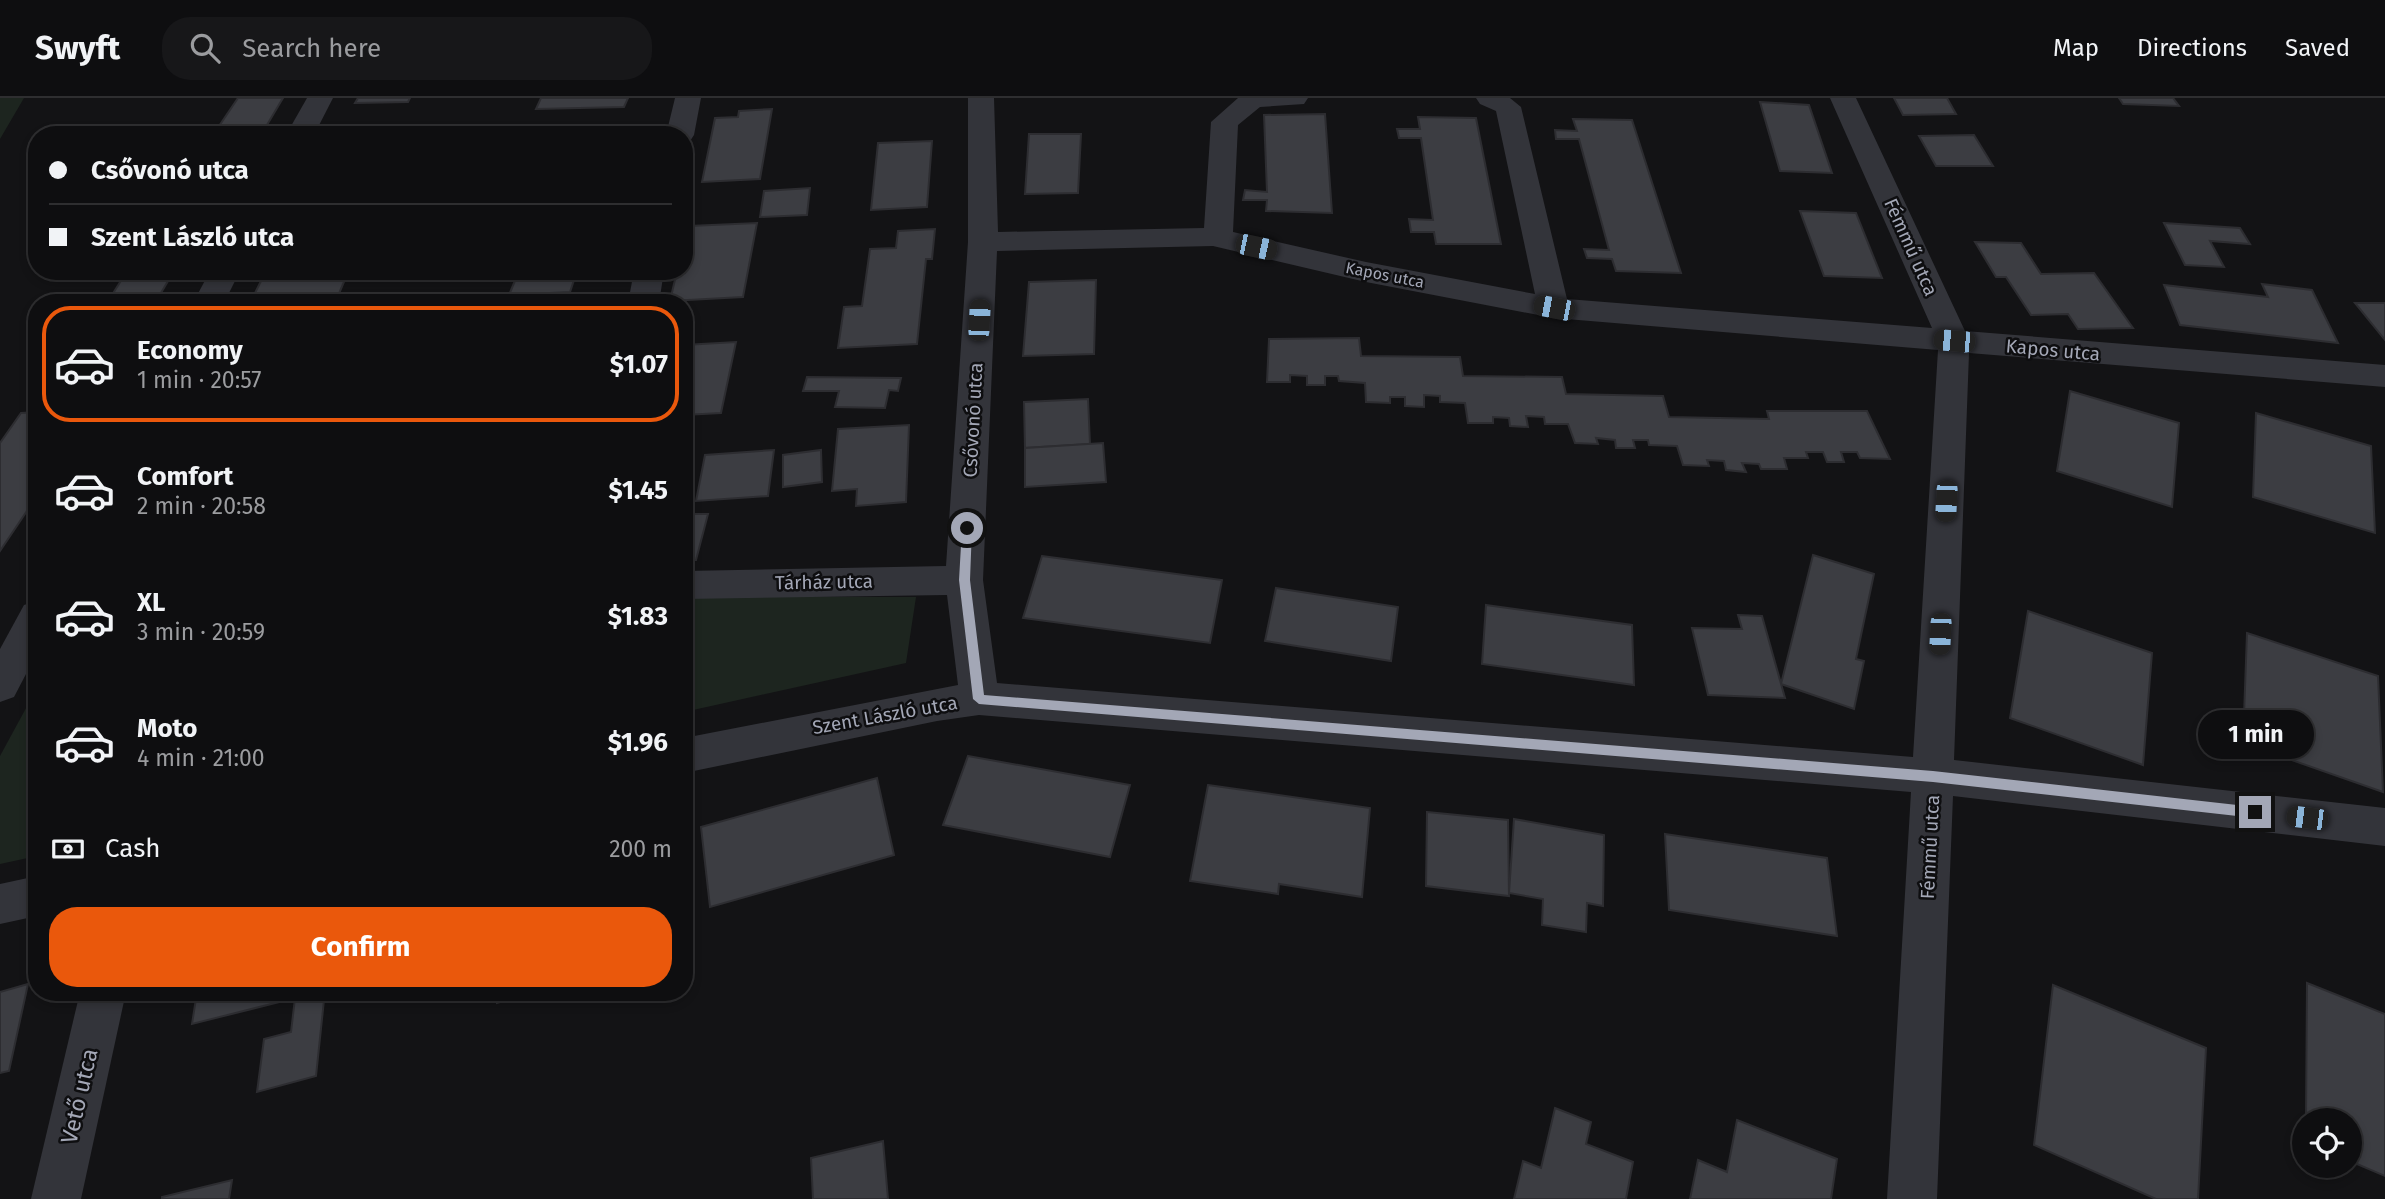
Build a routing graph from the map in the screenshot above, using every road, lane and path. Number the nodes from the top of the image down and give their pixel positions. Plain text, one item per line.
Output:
1 (320, 98) edge
2 (688, 98) edge
3 (981, 98) edge
4 (1295, 98) edge
5 (1489, 98) edge
6 (1843, 98) edge
7 (305, 126) edge
8 (682, 126) edge
9 (1217, 238) junction
10 (984, 242) junction
11 (1554, 308) junction
12 (1954, 341) junction
13 (2385, 376) edge
14 (964, 580) junction
15 (693, 584) edge
16 (28, 635) edge
17 (12, 669) edge
18 (979, 699) junction
19 (693, 754) edge
20 (1933, 776) junction
21 (2385, 827) edge
22 (28, 899) edge
23 (0, 904) edge
24 (101, 1001) edge
25 (56, 1199) edge
26 (1912, 1199) edge

1 - 7 street
2 - 8 street
3 - 10 street, Csővonó utca
4 - 9 street
5 - 11 street
6 - 12 street, Fémmű utca
9 - 10 street, Kapos utca
9 - 11 street, Kapos utca
10 - 14 street, Csővonó utca
11 - 12 street, Kapos utca
12 - 13 street, Kapos utca
12 - 20 street, Fémmű utca
14 - 15 street, Tárház utca
14 - 18 street, Csővonó utca
16 - 17 street
18 - 19 street, Szent László utca
18 - 20 street, Szent László utca
20 - 21 street, Szent László utca
20 - 26 street, Fémmű utca
22 - 23 street
24 - 25 street, Vető utca

